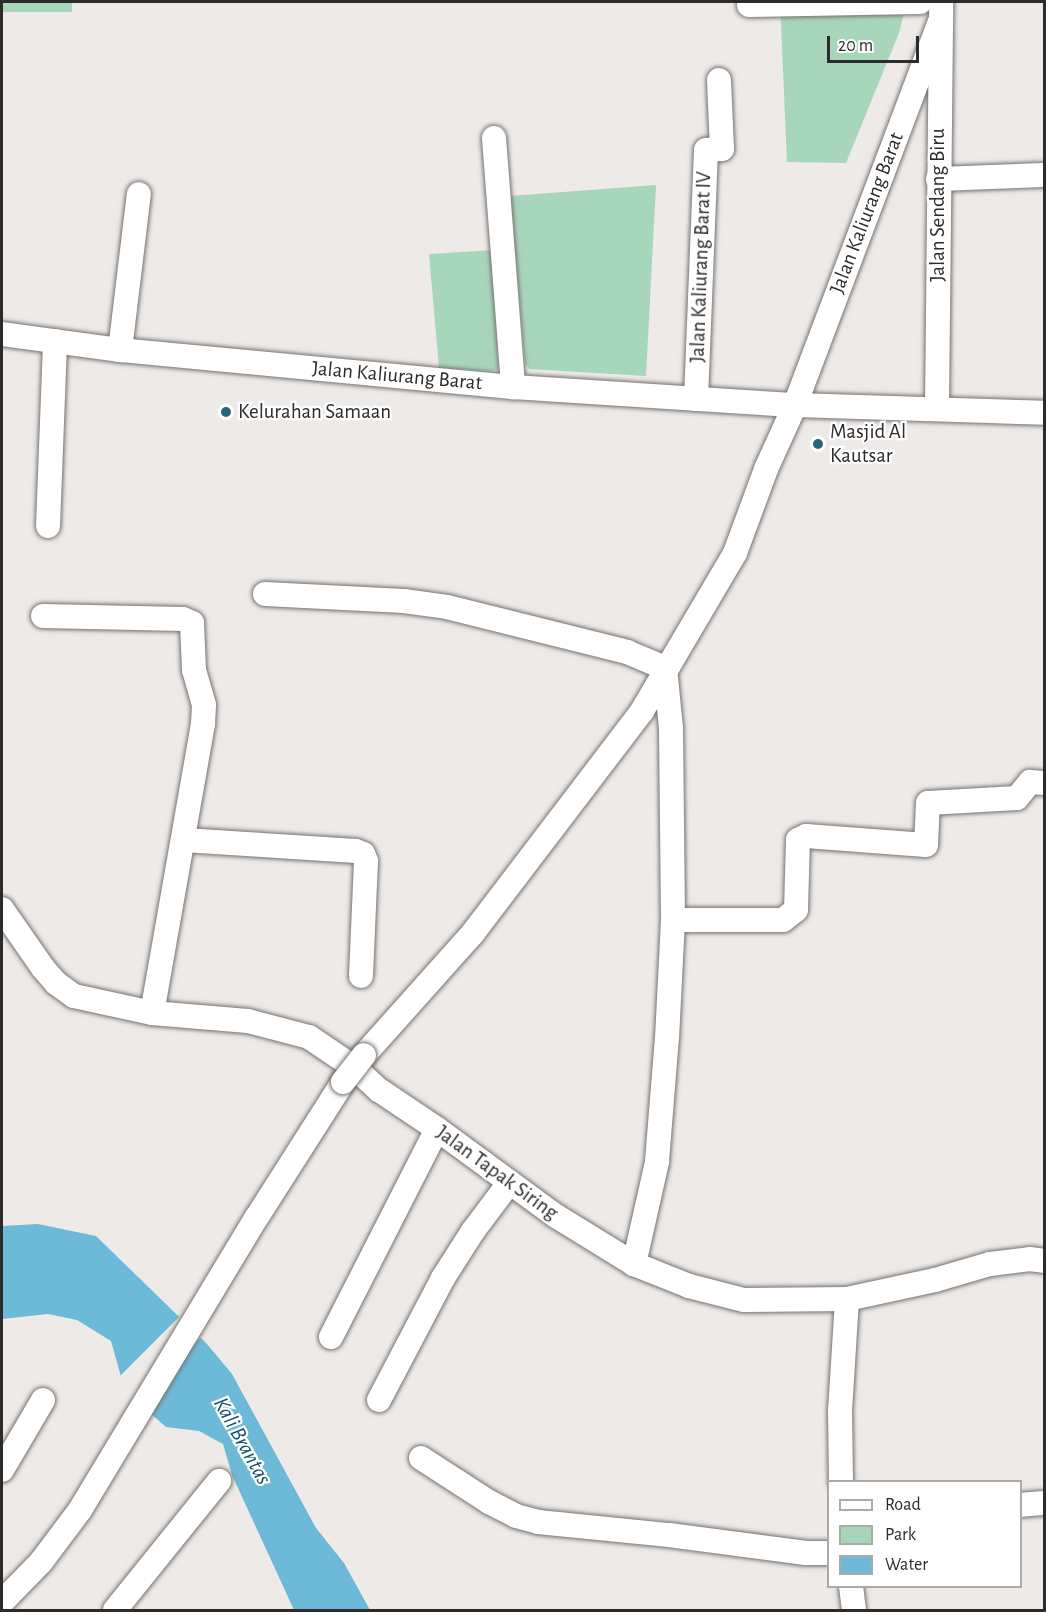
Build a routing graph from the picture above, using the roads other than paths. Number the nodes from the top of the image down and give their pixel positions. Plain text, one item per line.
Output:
1 (920, 2) edge
2 (749, 5) dead end
3 (941, 11) edge
4 (719, 80) dead end
5 (494, 138) dead end
6 (1044, 175) edge
7 (938, 179) junction
8 (139, 194) dead end
9 (2, 334) edge
10 (55, 341) junction
11 (120, 350) junction
12 (513, 387) junction
13 (696, 399) junction
14 (795, 405) junction
15 (937, 408) junction
16 (1044, 413) edge
17 (48, 526) dead end
18 (265, 594) dead end
19 (43, 616) dead end
20 (665, 668) junction
21 (1044, 783) edge
22 (184, 840) junction
23 (2, 909) edge
24 (673, 920) junction
25 (361, 976) dead end
26 (152, 1013) junction
27 (437, 1129) junction
28 (508, 1183) junction
29 (1044, 1261) edge
30 (634, 1264) junction
31 (847, 1299) junction
32 (331, 1337) dead end
33 (44, 1400) dead end
34 (379, 1400) dead end
35 (421, 1458) dead end
36 (2, 1470) edge
37 (841, 1480) edge
38 (219, 1481) dead end
39 (1044, 1503) edge
40 (1022, 1505) edge
41 (827, 1553) edge
42 (851, 1588) edge
43 (2, 1602) edge
44 (115, 1611) edge
45 (854, 1611) edge

1 - 2 street
3 - 7 street, Jalan Sendang Biru
3 - 14 street, Jalan Kaliurang Barat
4 - 13 street, Jalan Kaliurang Barat IV
5 - 12 street
6 - 7 street
7 - 15 street, Jalan Sendang Biru
8 - 11 street
9 - 10 street, Jalan Kaliurang Barat
10 - 11 street, Jalan Kaliurang Barat
10 - 17 street
11 - 12 street, Jalan Kaliurang Barat
12 - 13 street, Jalan Kaliurang Barat
13 - 14 street, Jalan Kaliurang Barat
14 - 15 street, Jalan Kaliurang Barat
14 - 20 street
15 - 16 street, Jalan Kaliurang Barat
18 - 20 street
19 - 22 street
20 - 24 street
20 - 43 street, bridge
21 - 24 street
22 - 25 street
22 - 26 street
23 - 26 street, Jalan Tapak Siring
24 - 30 street
26 - 27 street, Jalan Tapak Siring
27 - 28 street, Jalan Tapak Siring
27 - 32 street
28 - 30 street, Jalan Tapak Siring
28 - 34 street
29 - 31 street, Jalan Tapak Siring
30 - 31 street, Jalan Tapak Siring
31 - 37 street
33 - 36 street
35 - 41 street
38 - 44 street
39 - 40 street
42 - 45 street

